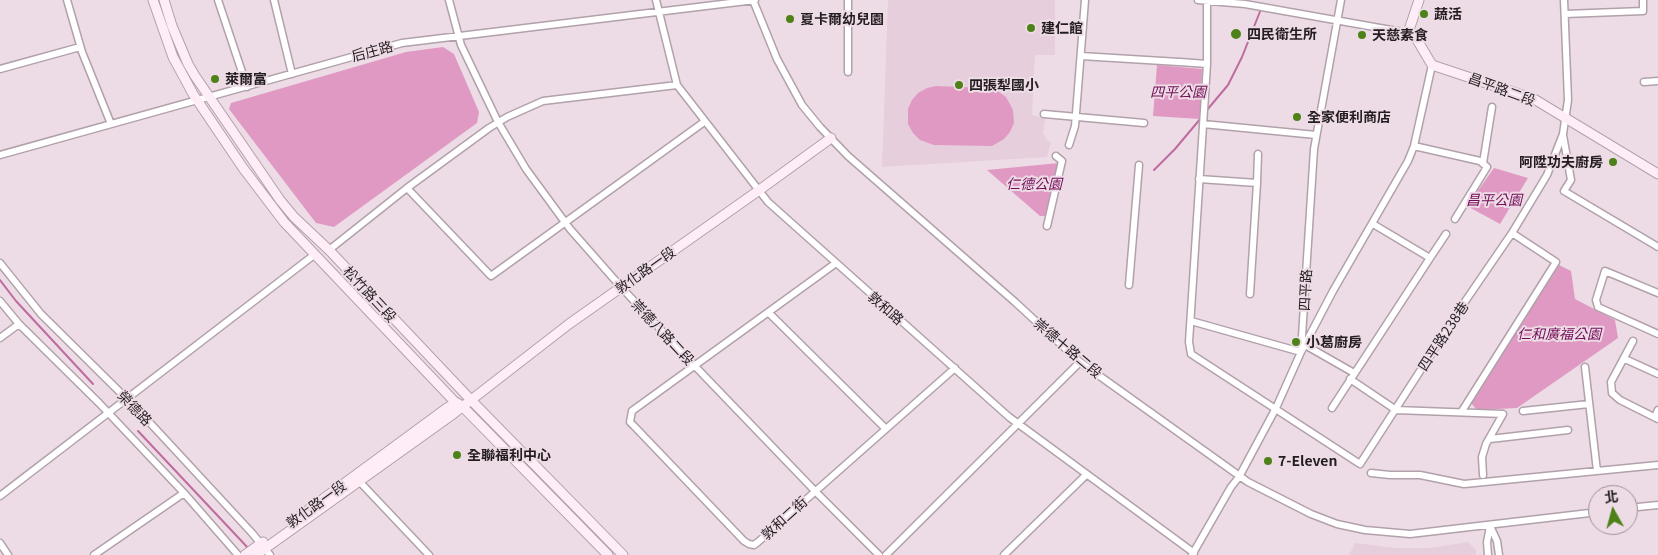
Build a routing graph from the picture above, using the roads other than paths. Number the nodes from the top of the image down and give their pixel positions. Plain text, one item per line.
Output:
1 (67, 0) edge
2 (153, 0) edge
3 (164, 0) edge
4 (218, 0) edge
5 (274, 0) edge
6 (449, 0) edge
7 (656, 0) edge
8 (754, 0) edge
9 (848, 0) edge
10 (1085, 0) edge
11 (1198, 0) edge
12 (1341, 0) edge
13 (1419, 0) edge
14 (1564, 0) edge
15 (1643, 0) edge
16 (1207, 1) edge
17 (659, 12) junction
18 (1565, 14) junction
19 (1337, 21) junction
20 (1408, 33) junction
21 (458, 35) junction
22 (80, 47) junction
23 (1081, 56) junction
24 (1207, 64) junction
25 (1432, 65) junction
26 (0, 69) edge
27 (848, 72) dead end
28 (292, 74) junction
29 (1658, 81) edge
30 (1644, 82) dead end
31 (676, 85) junction
32 (247, 87) junction
33 (209, 97) junction
34 (198, 101) junction
35 (1492, 107) dead end
36 (1044, 114) dead end
37 (1076, 116) junction
38 (1566, 117) junction
39 (498, 122) junction
40 (704, 122) junction
41 (1144, 123) dead end
42 (111, 124) junction
43 (1203, 124) junction
44 (1563, 134) junction
45 (1316, 135) junction
46 (830, 138) junction
47 (1069, 145) dead end
48 (1414, 146) junction
49 (1258, 154) dead end
50 (0, 155) edge
51 (1056, 156) dead end
52 (1483, 163) junction
53 (1139, 165) dead end
54 (1658, 174) edge
55 (1199, 179) junction
56 (1257, 182) junction
57 (407, 188) junction
58 (758, 191) junction
59 (1455, 219) dead end
60 (566, 223) junction
61 (1373, 224) junction
62 (1047, 226) dead end
63 (1512, 233) junction
64 (1446, 234) dead end
65 (1658, 247) edge
66 (329, 250) junction
67 (314, 255) junction
68 (1430, 258) junction
69 (836, 262) junction
70 (0, 263) edge
71 (1129, 285) dead end
72 (621, 287) junction
73 (1658, 292) edge
74 (1250, 294) dead end
75 (0, 301) edge
76 (768, 313) junction
77 (1190, 321) junction
78 (19, 324) junction
79 (1658, 334) edge
80 (0, 338) edge
81 (1633, 341) dead end
82 (1303, 349) junction
83 (1625, 358) junction
84 (1080, 362) junction
85 (695, 366) junction
86 (1585, 367) dead end
87 (954, 368) junction
88 (1658, 374) edge
89 (1352, 376) junction
90 (470, 399) junction
91 (127, 400) junction
92 (1589, 404) junction
93 (462, 406) junction
94 (1276, 408) junction
95 (1332, 408) dead end
96 (1396, 410) junction
97 (1658, 410) edge
98 (1523, 411) dead end
99 (1462, 412) junction
100 (109, 414) junction
101 (1656, 418) edge
102 (1018, 424) junction
103 (886, 429) junction
104 (1568, 430) dead end
105 (1490, 438) junction
106 (1658, 465) edge
107 (1597, 471) junction
108 (1371, 473) dead end
109 (1086, 475) junction
110 (1483, 475) dead end
111 (1240, 477) junction
112 (357, 479) junction
113 (815, 491) junction
114 (184, 493) junction
115 (0, 496) edge
116 (1658, 505) edge
117 (1638, 507) edge
118 (1588, 513) edge
119 (1490, 526) junction
120 (0, 543) edge
121 (616, 548) junction
122 (265, 549) edge
123 (1193, 554) edge
124 (8, 555) edge
125 (94, 555) edge
126 (238, 555) edge
127 (245, 555) edge
128 (256, 555) edge
129 (429, 555) edge
130 (607, 555) edge
131 (623, 555) edge
132 (879, 555) edge
133 (886, 555) edge
134 (1004, 555) edge
135 (1488, 555) edge
136 (1499, 555) edge

1 - 22 street
2 - 34 street, 松竹路三段
3 - 33 street, 松竹路三段
4 - 32 street
5 - 28 street
6 - 21 street, 崇德八路二段
7 - 17 street, 敦和路
8 - 17 street, 后庄路
8 - 46 street, 崇德十路二段
9 - 27 street
10 - 23 street
11 - 16 street
12 - 19 street, 四平路
13 - 20 street
14 - 18 street, 四平路238巷
15 - 18 street
16 - 19 street
16 - 24 street
17 - 21 street, 后庄路
17 - 31 street, 敦和路
18 - 38 street, 四平路238巷
19 - 20 street
19 - 45 street, 四平路
20 - 25 street
21 - 28 street, 后庄路
21 - 39 street, 崇德八路二段
22 - 26 street
22 - 42 street
23 - 24 street
23 - 37 street
24 - 43 street
25 - 38 street, 昌平路二段
25 - 48 street
28 - 32 street, 后庄路
29 - 30 street
31 - 39 street
31 - 40 street, 敦和路
32 - 33 street, 后庄路
33 - 34 street, 后庄路
33 - 66 street, 松竹路三段
34 - 42 street, 后庄路
34 - 67 street, 松竹路三段
35 - 52 street
36 - 37 street
37 - 41 street
37 - 47 street
38 - 44 street, 四平路238巷
38 - 54 street, 昌平路二段
39 - 57 street
39 - 60 street, 崇德八路二段
40 - 58 street, 敦和路
40 - 60 street
42 - 50 street, 后庄路
43 - 45 street
43 - 55 street
44 - 63 street, 四平路238巷
44 - 65 street
45 - 82 street, 四平路
46 - 58 street, 敦化路一段
46 - 84 street, 崇德十路二段
48 - 52 street
48 - 61 street
49 - 56 street
51 - 62 street
52 - 59 street
53 - 71 street
55 - 56 street
55 - 77 street
56 - 74 street
57 - 60 street
57 - 66 street
58 - 69 street, 敦和路
58 - 72 street, 敦化路一段
60 - 72 street, 崇德八路二段
61 - 68 street
61 - 82 street
63 - 96 street, 四平路238巷
63 - 99 street
64 - 68 street
66 - 90 street, 松竹路三段
67 - 91 street
67 - 93 street, 松竹路三段
68 - 89 street
69 - 76 street
69 - 87 street, 敦和路
70 - 91 street, 榮德路
72 - 85 street, 崇德八路二段
72 - 90 street, 敦化路一段
73 - 79 street
75 - 78 street, 榮德路
76 - 85 street
76 - 103 street
77 - 82 street
77 - 94 street
78 - 80 street
78 - 100 street, 榮德路
81 - 83 street
82 - 89 street
82 - 94 street, 四平路
83 - 88 street
83 - 101 street
84 - 102 street
84 - 111 street, 崇德十路二段
85 - 113 street, 崇德八路二段
85 - 113 street, 敦和二街
86 - 92 street
87 - 102 street, 敦和路
87 - 103 street, 敦和二街
89 - 95 street
89 - 96 street
90 - 93 street, 敦化路一段
90 - 121 street, 松竹路三段
91 - 100 street
91 - 122 street, 榮德路
92 - 98 street
92 - 107 street
93 - 112 street, 敦化路一段
93 - 130 street, 松竹路三段
94 - 96 street, 四平路238巷
94 - 111 street, 四平路
96 - 99 street
97 - 101 street
99 - 105 street
100 - 114 street, 榮德路
100 - 115 street
102 - 109 street, 敦和路
102 - 133 street
103 - 113 street, 敦和二街
104 - 105 street
105 - 110 street
106 - 107 street
107 - 108 street
109 - 123 street, 敦和路
109 - 134 street
111 - 119 street, 崇德十路二段
111 - 123 street, 四平路
112 - 122 street, 敦化路一段
112 - 129 street
113 - 132 street, 崇德八路二段
114 - 125 street
114 - 126 street, 榮德路
116 - 117 street
118 - 119 street, 崇德十路二段
119 - 135 street
119 - 136 street
120 - 124 street
121 - 130 street
121 - 131 street, 松竹路三段
122 - 127 street, 敦化路一段
122 - 128 street, 敦化路一段

